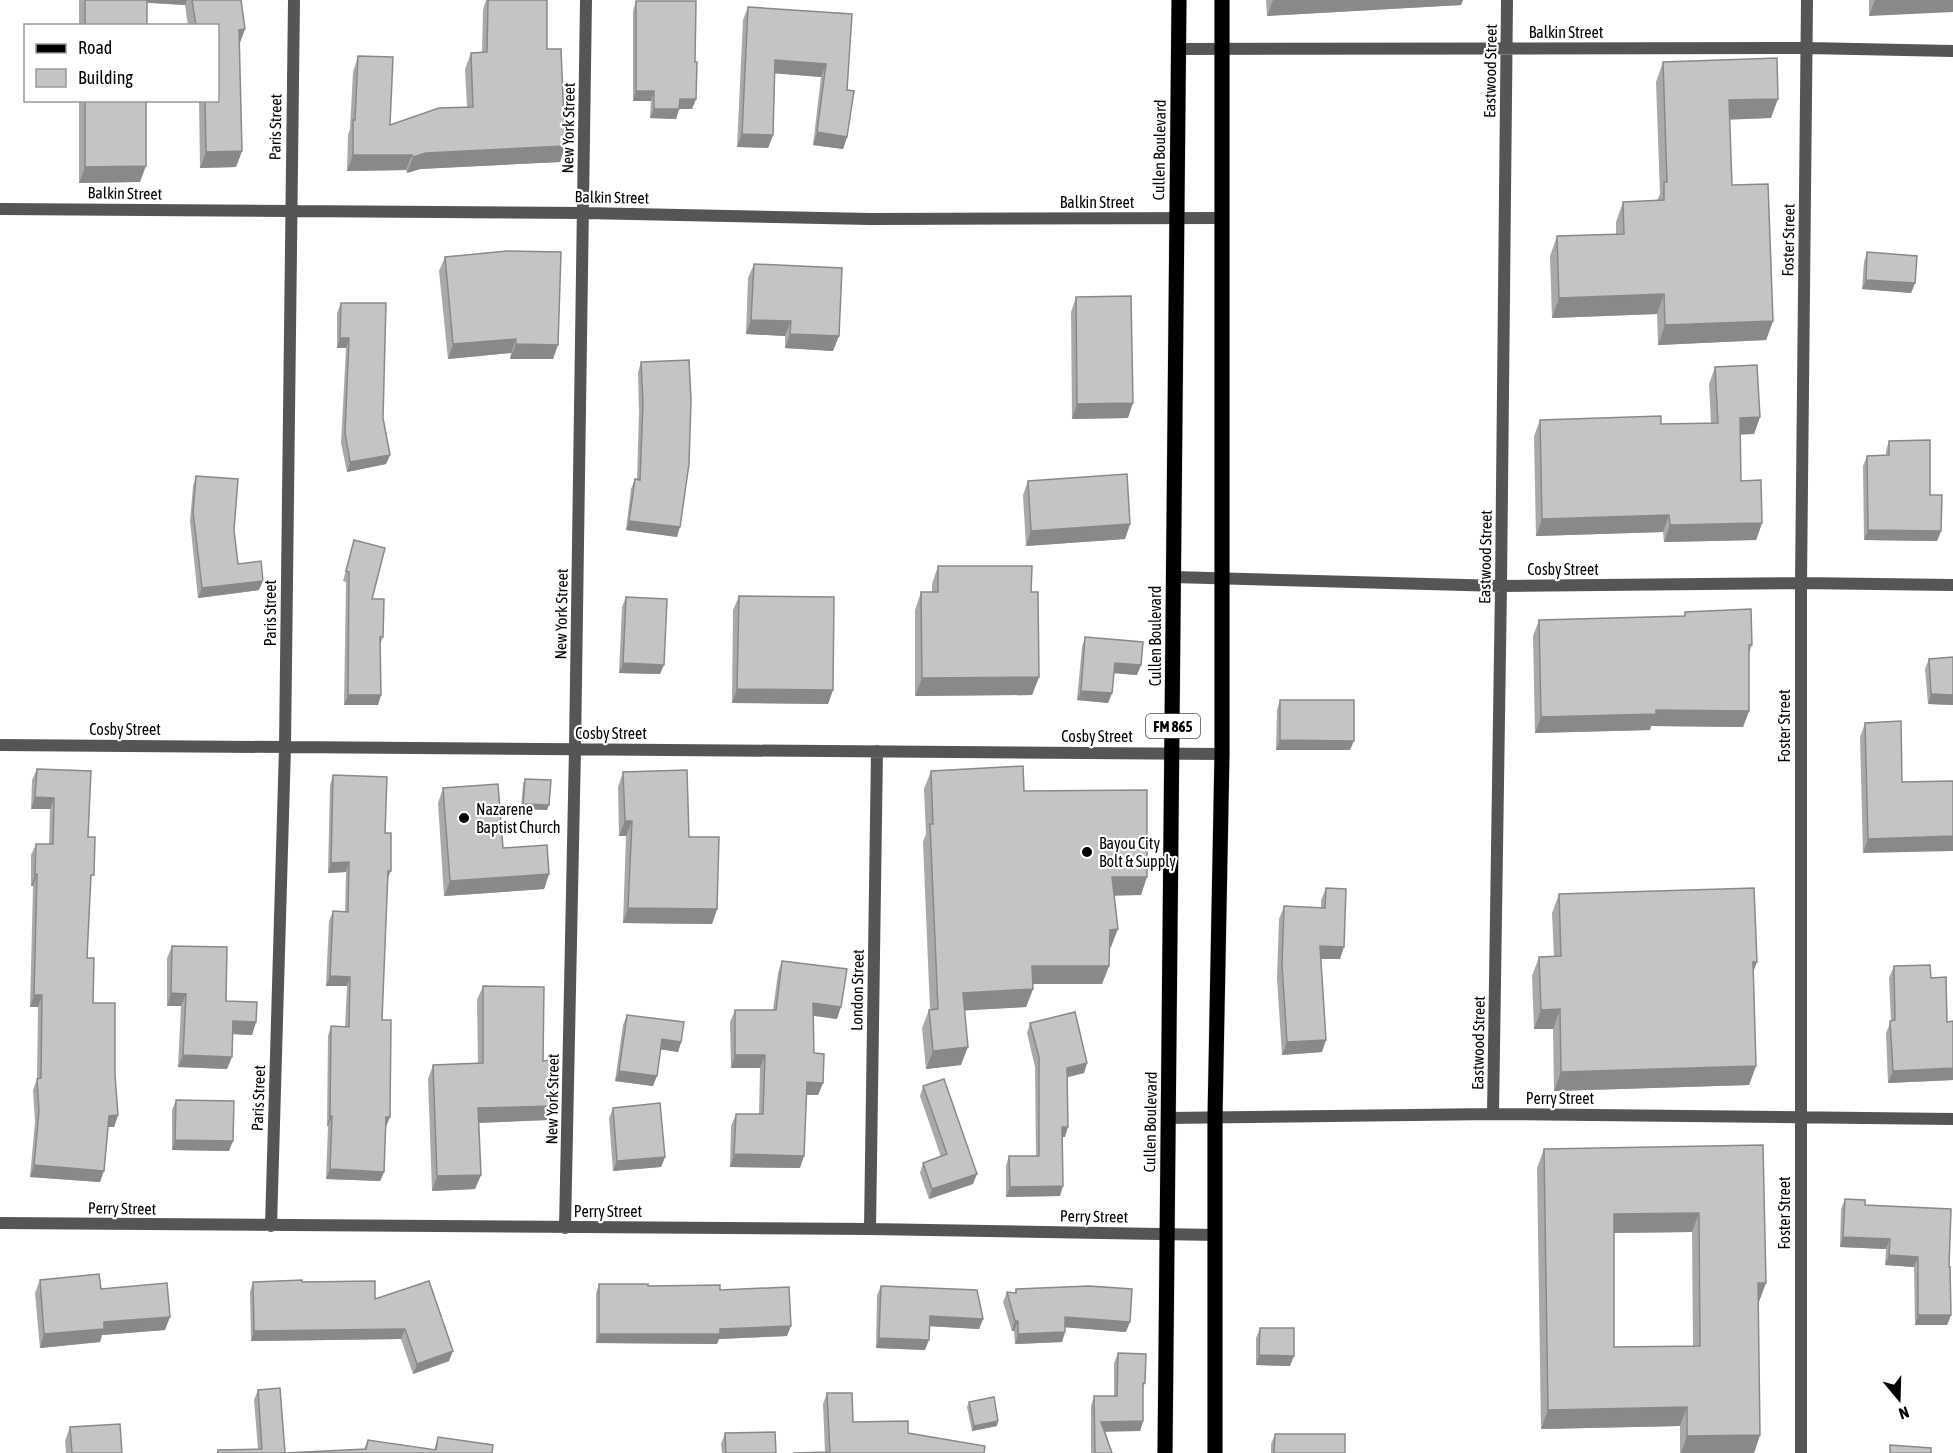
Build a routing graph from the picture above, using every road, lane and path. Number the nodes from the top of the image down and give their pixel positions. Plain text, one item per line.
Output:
1 (294, 0) edge
2 (586, 0) edge
3 (1179, 0) edge
4 (1222, 0) edge
5 (1507, 0) edge
6 (1807, 0) edge
7 (1807, 48) junction
8 (1180, 49) junction
9 (1506, 49) junction
10 (1223, 50) junction
11 (1953, 51) edge
12 (0, 209) edge
13 (290, 211) junction
14 (584, 213) junction
15 (1222, 218) junction
16 (1176, 219) junction
17 (1173, 577) junction
18 (1222, 578) junction
19 (1801, 583) junction
20 (1501, 585) junction
21 (1953, 585) edge
22 (0, 745) edge
23 (285, 747) junction
24 (575, 749) junction
25 (877, 751) junction
26 (1173, 753) junction
27 (1222, 754) junction
28 (1493, 1114) junction
29 (1800, 1116) junction
30 (1215, 1117) junction
31 (1167, 1118) junction
32 (1953, 1119) edge
33 (0, 1223) edge
34 (271, 1226) junction
35 (566, 1228) junction
36 (870, 1229) junction
37 (1167, 1234) junction
38 (1216, 1235) junction
39 (1165, 1453) edge
40 (1215, 1453) edge
41 (1801, 1453) edge

1 - 13 street, Paris Street
2 - 14 street, New York Street
3 - 8 main road, Cullen Boulevard / FM 865
4 - 10 main road, FM 865
5 - 9 street, Eastwood Street
6 - 7 street, Foster Street
7 - 9 street, Balkin Street
7 - 11 street, Balkin Street
7 - 19 street, Foster Street
8 - 10 street, Balkin Street
8 - 16 main road, Cullen Boulevard / FM 865
9 - 10 street, Balkin Street
9 - 20 street, Eastwood Street
10 - 15 main road, FM 865
12 - 13 street, Balkin Street
13 - 14 street, Balkin Street
13 - 23 street, Paris Street
14 - 16 street, Balkin Street
14 - 24 street, New York Street
15 - 16 street, Balkin Street
15 - 18 main road, FM 865
16 - 17 main road, Cullen Boulevard / FM 865
17 - 18 street, Cosby Street
17 - 26 main road, Cullen Boulevard / FM 865
18 - 20 street, Cosby Street
18 - 27 main road, FM 865
19 - 20 street, Cosby Street
19 - 21 street, Cosby Street
19 - 29 street, Foster Street
20 - 28 street, Eastwood Street
22 - 23 street, Cosby Street
23 - 24 street, Cosby Street
23 - 34 street, Paris Street
24 - 25 street, Cosby Street
24 - 35 street, New York Street
25 - 26 street, Cosby Street
25 - 36 street, London Street
26 - 27 street, Cosby Street
26 - 31 main road, Cullen Boulevard / FM 865
27 - 30 main road, FM 865
28 - 29 street, Perry Street
28 - 30 street, Perry Street
29 - 32 street, Perry Street
29 - 41 street, Foster Street
30 - 31 street, Perry Street
30 - 38 main road, FM 865
31 - 37 main road, Cullen Boulevard / FM 865
33 - 34 street, Perry Street
34 - 35 street, Perry Street
35 - 36 street, Perry Street
36 - 37 street, Perry Street
37 - 38 street, Perry Street
37 - 39 main road, Cullen Boulevard / FM 865
38 - 40 main road, FM 865

